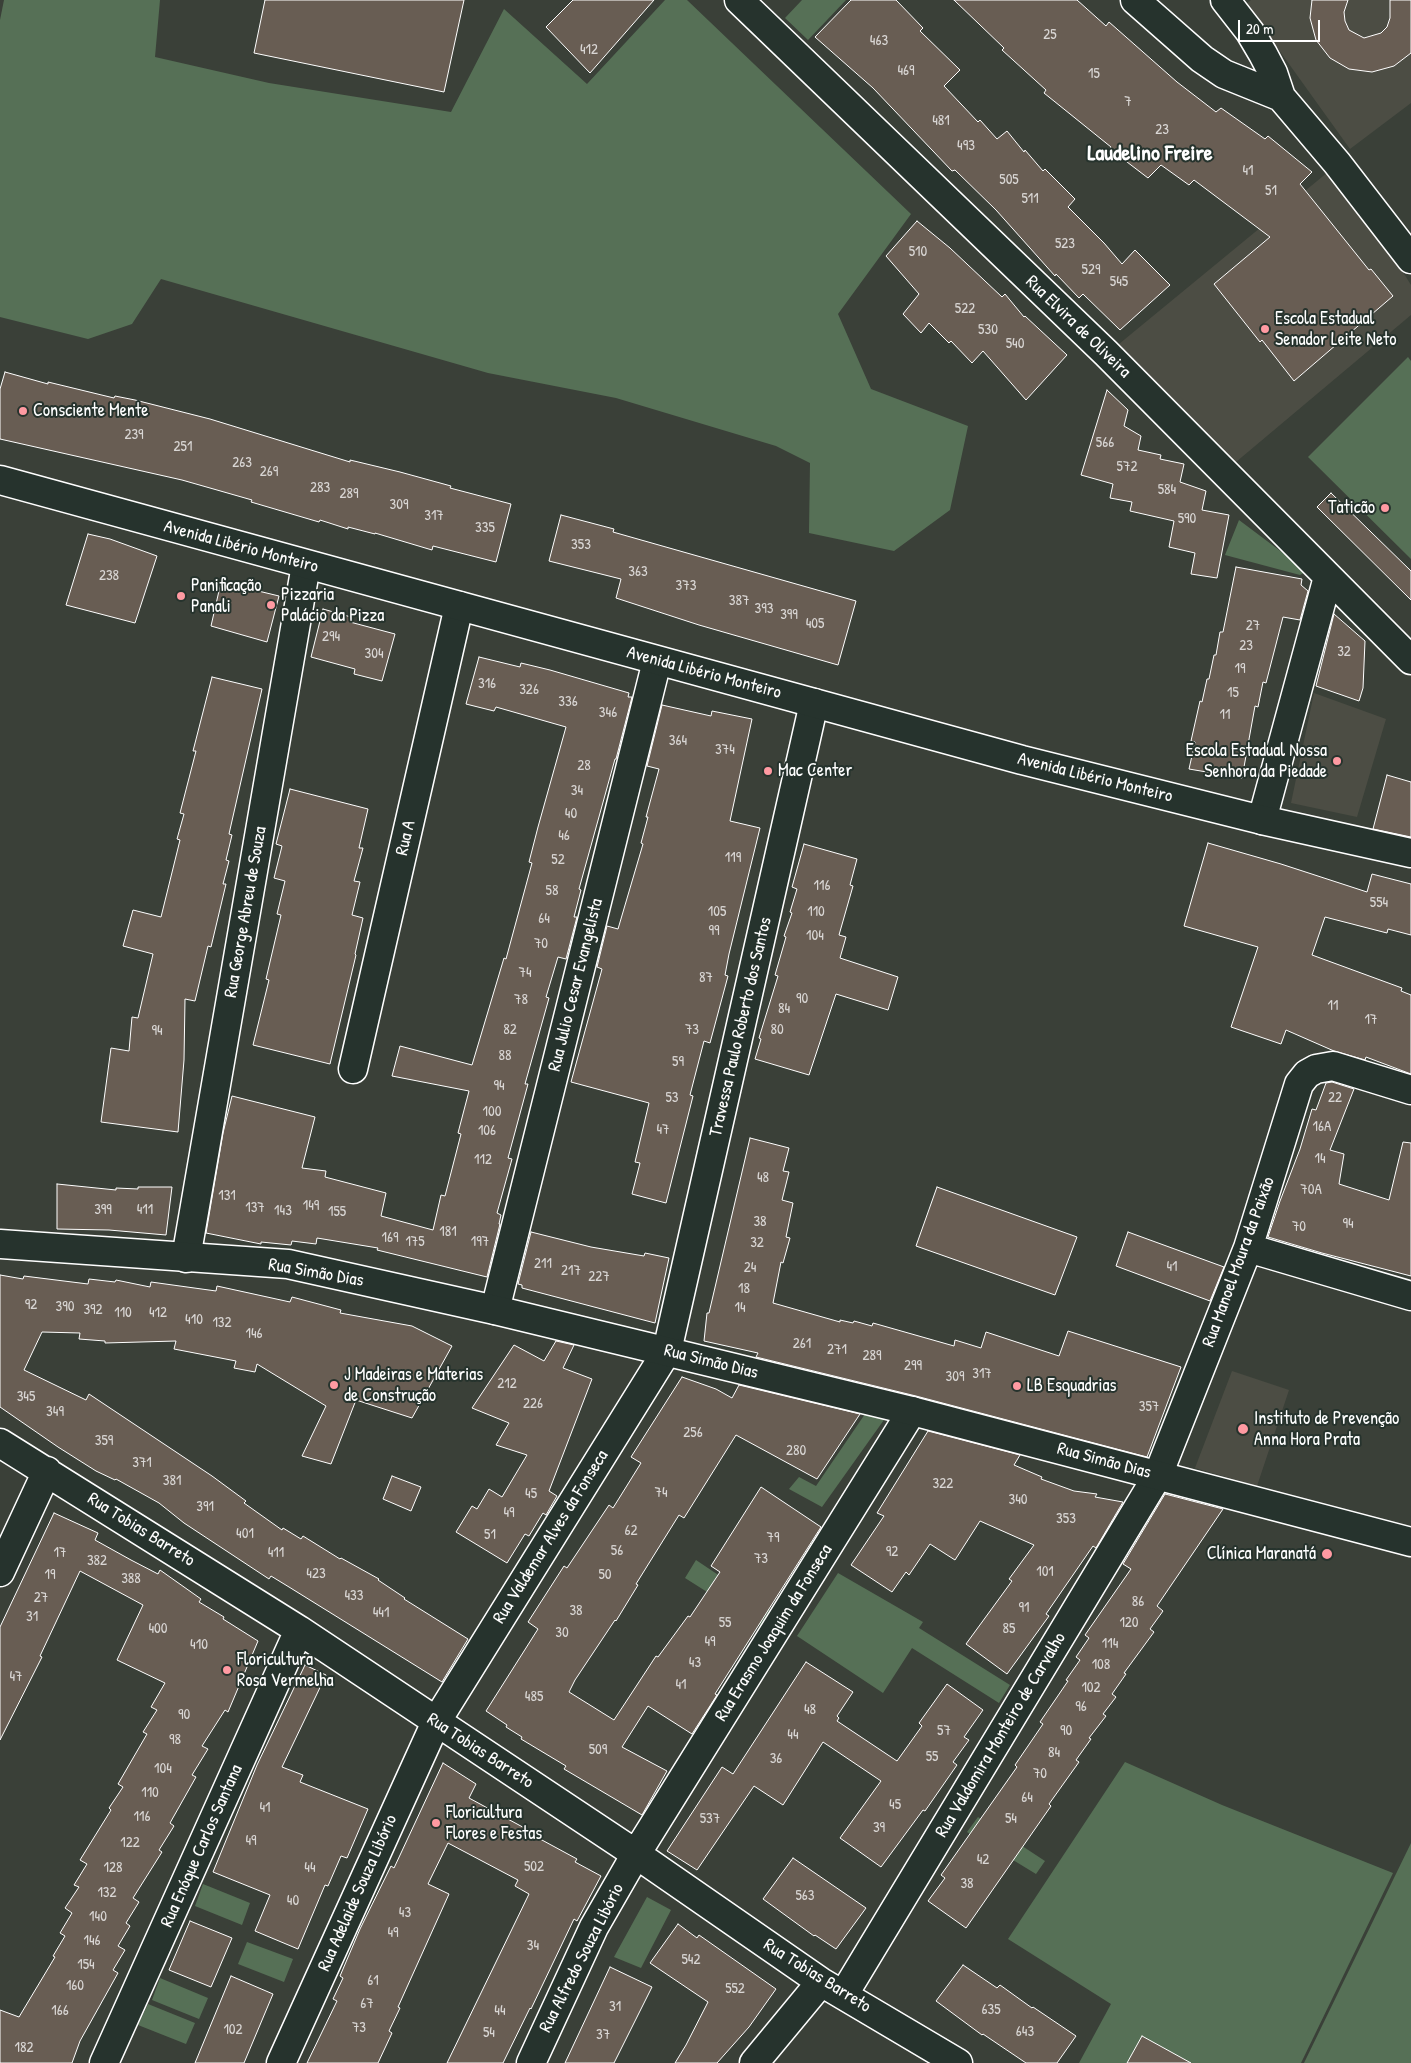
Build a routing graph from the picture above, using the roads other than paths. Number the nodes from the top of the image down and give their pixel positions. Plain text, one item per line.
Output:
1 (739, 0) edge
2 (1134, 0) edge
3 (1231, 2) edge
4 (1263, 54) junction
5 (1236, 79) junction
6 (1282, 97) junction
7 (1408, 248) edge
8 (0, 480) edge
9 (306, 565) junction
10 (1328, 577) junction
11 (459, 606) junction
12 (1411, 660) edge
13 (657, 661) junction
14 (814, 703) junction
15 (1262, 820) junction
16 (1411, 853) edge
17 (353, 1069) dead end
18 (1411, 1090) edge
19 (0, 1244) edge
20 (1248, 1248) junction
21 (186, 1258) junction
22 (1411, 1296) edge
23 (496, 1310) junction
24 (667, 1351) junction
25 (912, 1411) junction
26 (0, 1443) edge
27 (47, 1471) junction
28 (1158, 1475) junction
29 (1411, 1542) edge
30 (0, 1572) edge
31 (299, 1630) junction
32 (436, 1722) junction
33 (636, 1854) junction
34 (832, 1988) junction
35 (104, 2063) edge
36 (281, 2063) edge
37 (531, 2063) edge
38 (754, 2063) edge
39 (958, 2063) edge

1 - 10 street, Rua Elvira de Oliveira
2 - 5 street
3 - 4 street
4 - 5 street
4 - 6 street
5 - 6 street
6 - 7 street
8 - 9 street, Avenida Libério Monteiro
9 - 11 street, Avenida Libério Monteiro
9 - 21 street, Rua George Abreu de Souza
10 - 12 street, Rua Elvira de Oliveira
10 - 15 street
11 - 13 street, Avenida Libério Monteiro
11 - 17 street, Rua A
13 - 14 street, Avenida Libério Monteiro
13 - 23 street, Rua Julio Cesar Evangelista
14 - 15 street, Avenida Libério Monteiro
14 - 24 street, Travessa Paulo Roberto dos Santos
15 - 16 street, Avenida Libério Monteiro
18 - 20 street, Rua Manoel Moura da Paixão
19 - 21 street, Rua Simão Dias
20 - 22 street
20 - 28 street, Rua Manoel Moura da Paixão
21 - 23 street, Rua Simão Dias
23 - 24 street, Rua Simão Dias
24 - 25 street, Rua Simão Dias
24 - 32 street, Rua Valdemar Alves da Fonseca
25 - 28 street, Rua Simão Dias
25 - 33 street, Rua Erasmo Joaquim da Fonseca
26 - 27 street, Rua Tobias Barreto
27 - 30 street
27 - 31 street, Rua Tobias Barreto
28 - 29 street, Rua Simão Dias
28 - 34 street, Rua Valdomira Monteiro de Carvalho
31 - 32 street, Rua Tobias Barreto
31 - 35 street, Rua Enóque Carlos Santana
32 - 33 street, Rua Tobias Barreto
32 - 36 street, Rua Adelaide Souza Libório
33 - 34 street, Rua Tobias Barreto
33 - 37 street, Rua Alfredo Souza Libório
34 - 38 street, Rua Valdomira Monteiro de Carvalho
34 - 39 street, Rua Tobias Barreto

